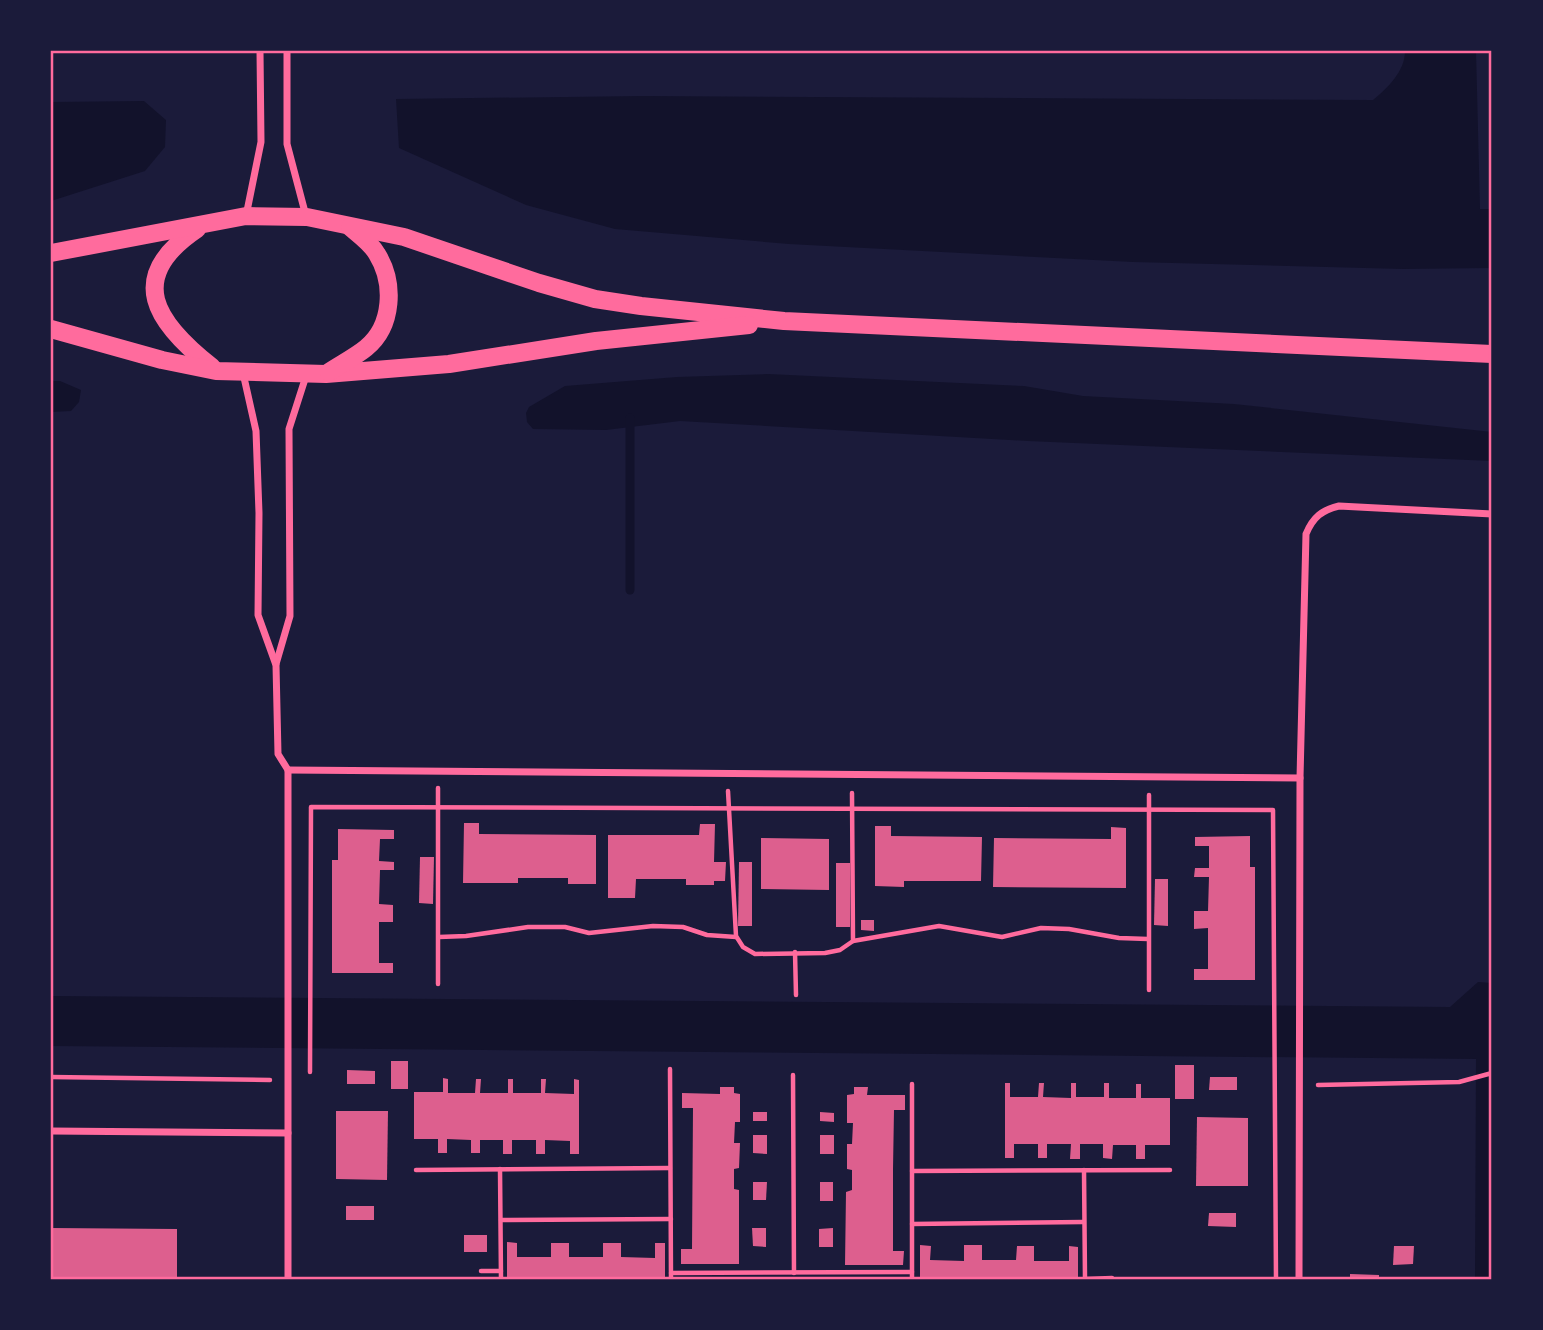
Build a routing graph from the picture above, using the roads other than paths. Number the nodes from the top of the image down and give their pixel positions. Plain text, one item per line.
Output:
1 (261, 51) edge
2 (287, 51) edge
3 (246, 216) junction
4 (307, 217) junction
5 (206, 223) junction
6 (347, 225) junction
7 (51, 254) edge
8 (784, 321) junction
9 (51, 329) edge
10 (1492, 354) edge
11 (216, 371) junction
12 (243, 372) junction
13 (307, 373) junction
14 (326, 374) junction
15 (1492, 514) edge
16 (276, 665) junction
17 (288, 769) junction
18 (1300, 778) junction
19 (51, 1131) edge
20 (288, 1133) junction
21 (288, 1279) edge
22 (1299, 1279) edge

1 - 3 street
2 - 4 street
3 - 4 main road
3 - 5 main road
4 - 6 main road
5 - 7 main road
5 - 11 main road
6 - 8 main road
6 - 14 main road
8 - 10 main road
8 - 14 main road
9 - 11 main road
11 - 12 main road
12 - 13 main road
12 - 16 street
13 - 14 main road
13 - 16 street
15 - 18 street
16 - 17 street
17 - 18 street
17 - 20 street
18 - 22 street
19 - 20 street
20 - 21 street

